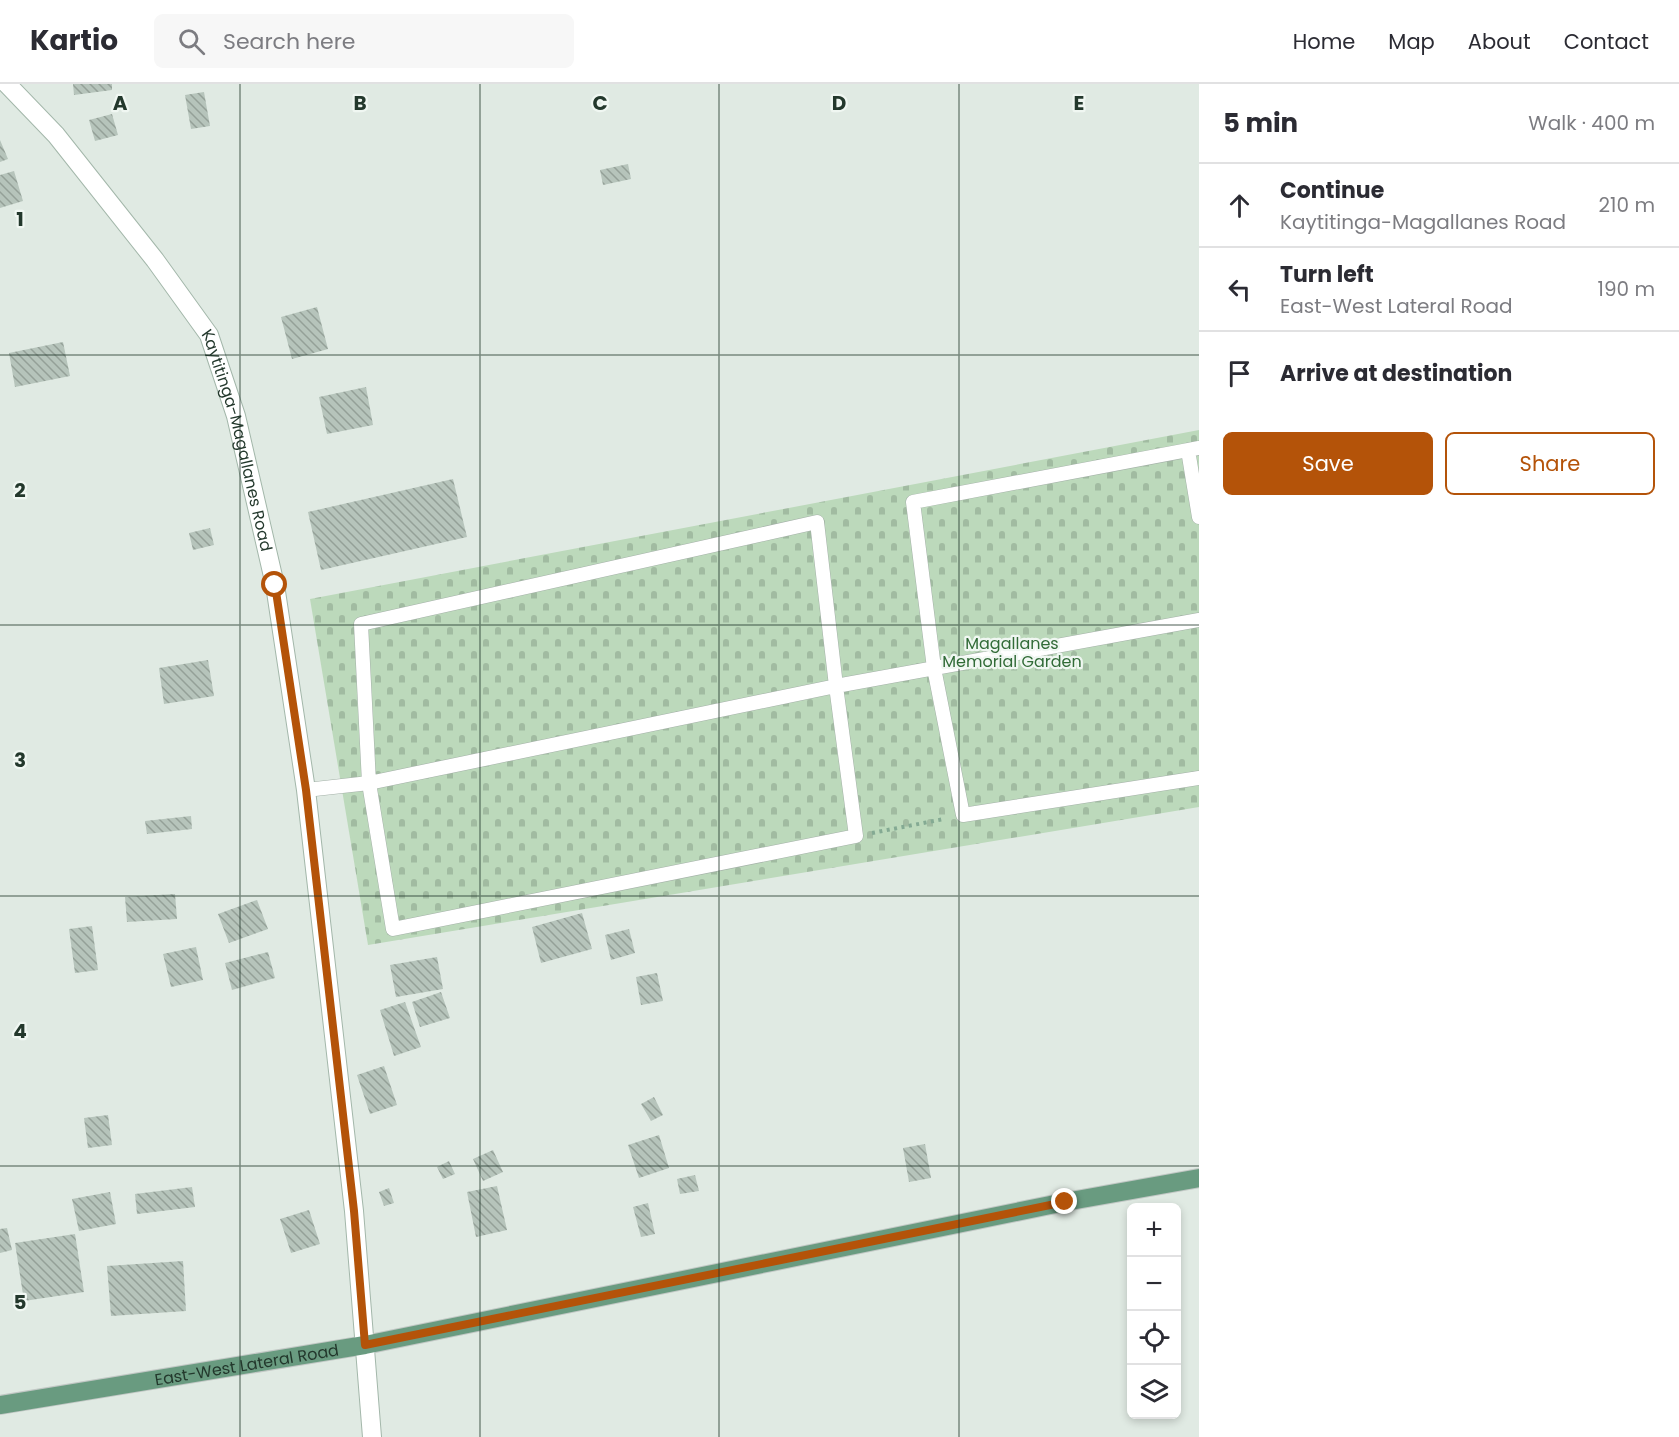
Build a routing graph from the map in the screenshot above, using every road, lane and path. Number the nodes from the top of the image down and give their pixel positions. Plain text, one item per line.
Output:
1 (7, 84) edge
2 (1193, 449) edge
3 (1199, 517) edge
4 (1199, 621) edge
5 (934, 668) junction
6 (836, 686) junction
7 (1199, 778) edge
8 (369, 783) junction
9 (306, 790) junction
10 (963, 815) junction
11 (856, 836) junction
12 (1199, 1178) edge
13 (365, 1345) junction
14 (0, 1406) edge
15 (372, 1437) edge

1 - 9 main road, Kaytitinga-Magallanes Road
2 - 3 lane
2 - 5 lane
4 - 5 lane
5 - 6 lane
5 - 10 lane
6 - 8 lane
6 - 8 lane
6 - 11 lane
7 - 10 lane
8 - 9 lane
8 - 11 lane
9 - 13 main road, Kaytitinga-Magallanes Road
10 - 11 path
12 - 13 main road, East-West Lateral Road
13 - 14 main road, East-West Lateral Road
13 - 15 main road, Kaytitinga-Magallanes Road

